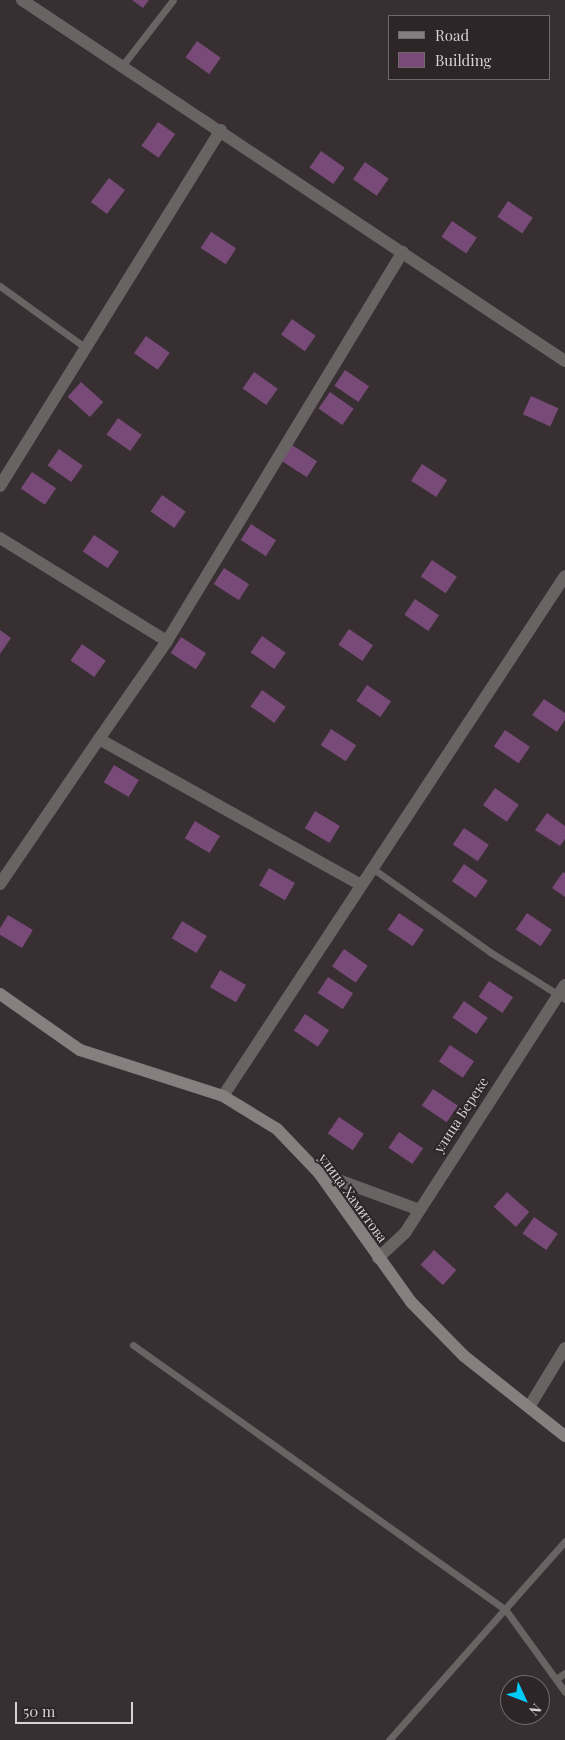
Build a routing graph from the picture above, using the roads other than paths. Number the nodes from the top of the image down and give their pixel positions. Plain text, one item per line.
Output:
1 (22, 0) edge
2 (173, 0) edge
3 (122, 66) junction
4 (221, 130) junction
5 (403, 252) junction
6 (0, 286) edge
7 (86, 348) junction
8 (565, 361) edge
9 (0, 486) edge
10 (0, 538) edge
11 (565, 576) edge
12 (167, 640) junction
13 (99, 739) junction
14 (372, 868) junction
15 (0, 884) edge
16 (361, 885) junction
17 (563, 993) edge
18 (0, 994) edge
19 (223, 1096) junction
20 (319, 1173) junction
21 (418, 1209) junction
22 (378, 1258) junction
23 (133, 1345) dead end
24 (565, 1348) edge
25 (529, 1407) junction
26 (565, 1436) edge
27 (565, 1540) edge
28 (504, 1609) junction
29 (565, 1673) edge
30 (556, 1679) junction
31 (565, 1692) edge
32 (389, 1740) edge

1 - 3 street
2 - 3 lane
3 - 4 street
4 - 5 street
4 - 7 street
5 - 8 street
5 - 12 street
6 - 7 lane
7 - 9 street
10 - 12 street
11 - 14 street
12 - 13 street
13 - 15 street
13 - 16 street
14 - 16 street
14 - 17 lane
16 - 19 street
17 - 21 street, улица Береке
18 - 19 street, улица Хамитова
19 - 20 street, улица Хамитова
20 - 21 street
20 - 22 street, улица Хамитова
21 - 22 street, улица Береке
22 - 25 street, улица Хамитова
23 - 28 lane
24 - 25 street
25 - 26 street, улица Хамитова
27 - 28 lane
28 - 30 lane
28 - 32 lane
29 - 30 lane
30 - 31 lane

